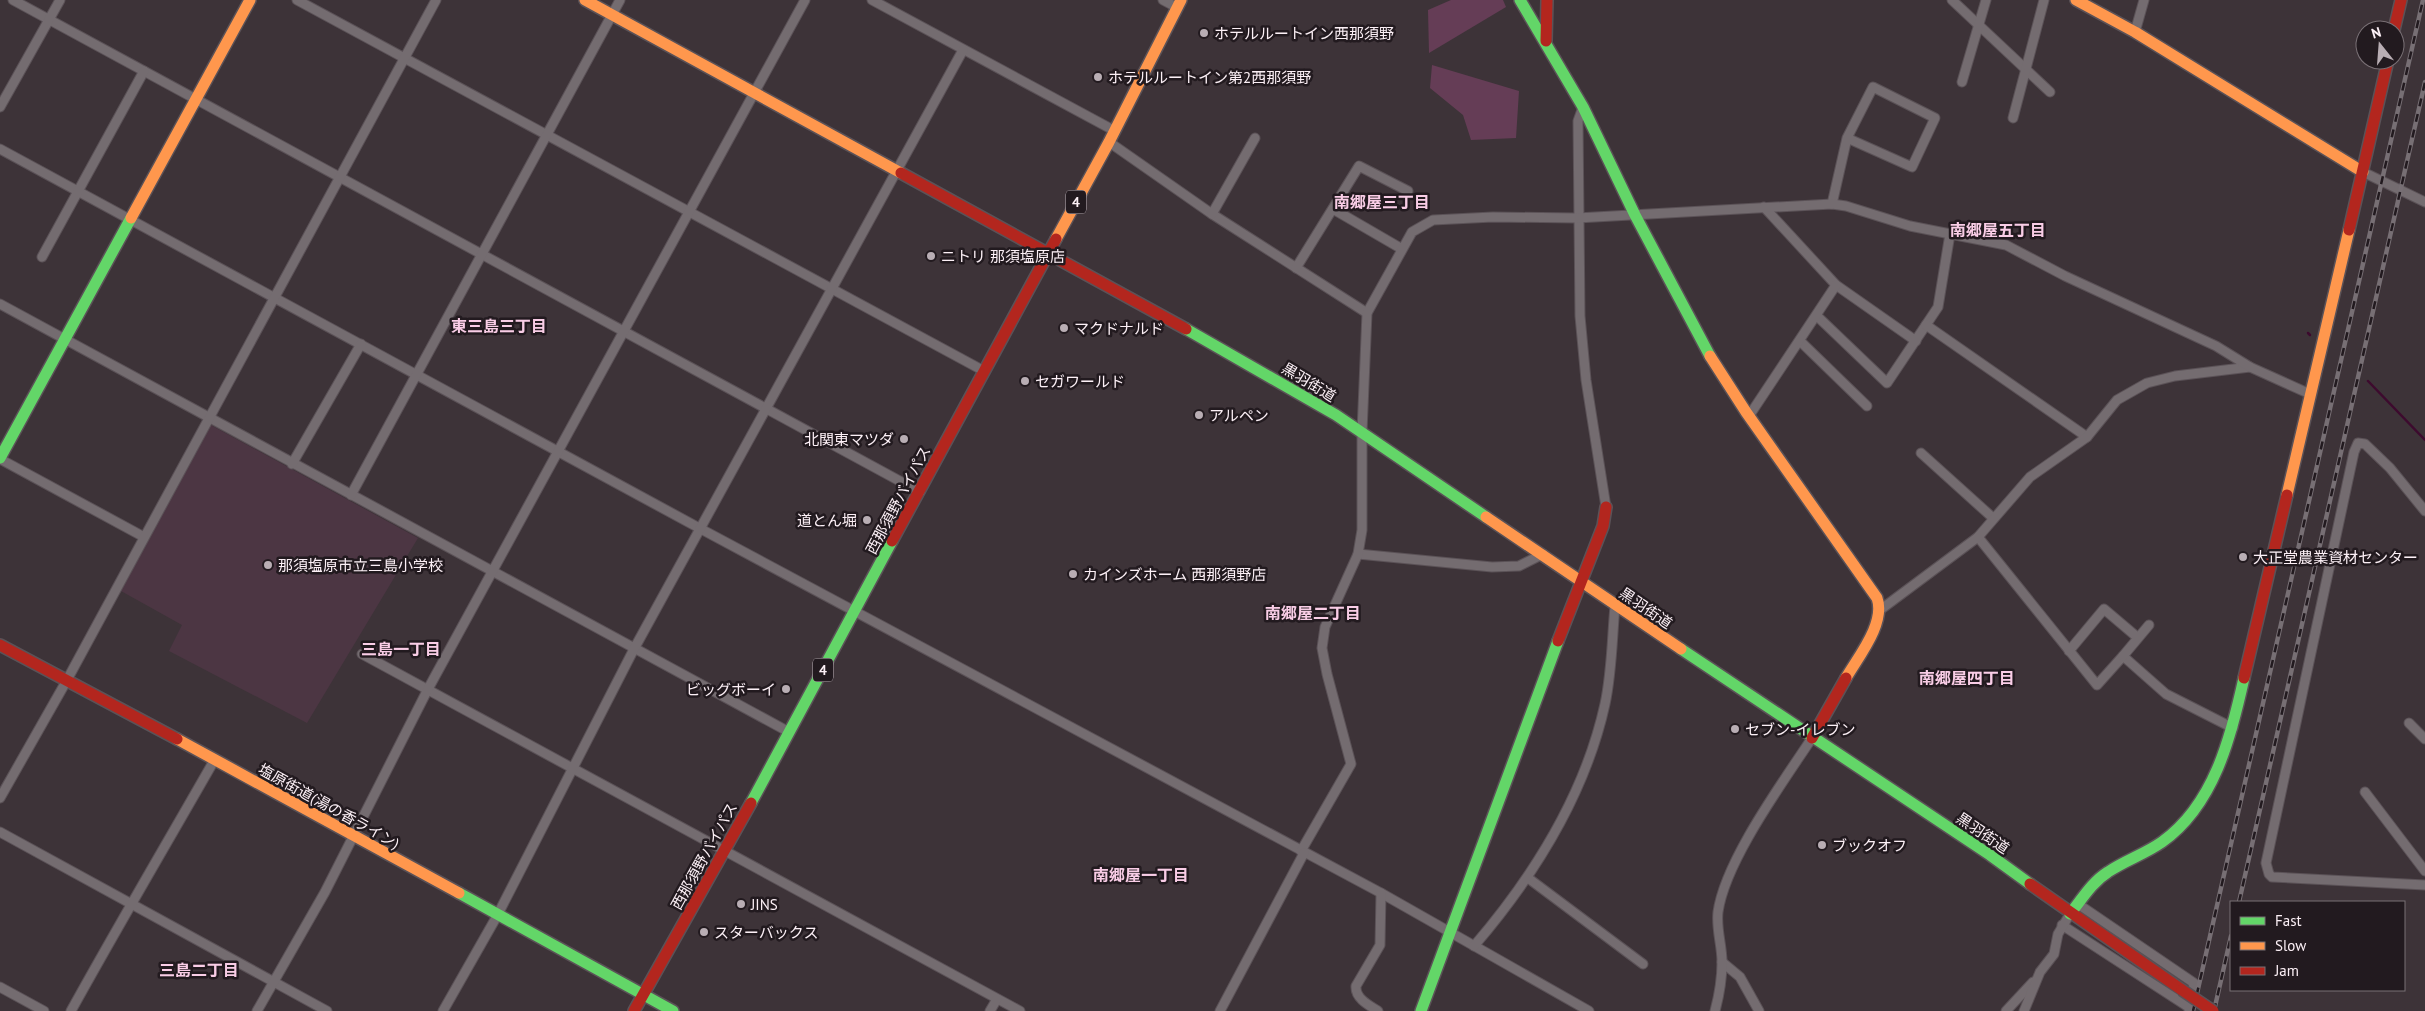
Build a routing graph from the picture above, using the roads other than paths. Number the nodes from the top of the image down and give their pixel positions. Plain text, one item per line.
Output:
1 (13, 0) edge
2 (60, 0) edge
3 (250, 0) edge
4 (297, 0) edge
5 (436, 0) edge
6 (585, 0) edge
7 (620, 0) edge
8 (804, 0) edge
9 (872, 0) edge
10 (1163, 0) edge
11 (1520, 0) edge
12 (1547, 0) edge
13 (1952, 0) edge
14 (1986, 0) edge
15 (2044, 0) edge
16 (2076, 0) edge
17 (2144, 0) edge
18 (2401, 0) edge
19 (889, 4) edge
20 (1179, 4) edge
21 (612, 15) junction
22 (49, 20) junction
23 (2396, 20) edge
24 (1978, 26) junction
25 (2135, 32) junction
26 (1546, 41) junction
27 (963, 50) junction
28 (405, 59) junction
29 (2026, 69) junction
30 (2386, 70) edge
31 (144, 71) junction
32 (1962, 82) dead end
33 (2050, 92) dead end
34 (754, 94) junction
35 (196, 99) junction
36 (1583, 107) junction
37 (0, 108) edge
38 (2013, 118) dead end
39 (1115, 131) junction
40 (545, 135) junction
41 (1255, 138) dead end
42 (1847, 138) junction
43 (1109, 142) junction
44 (0, 149) edge
45 (896, 172) junction
46 (2363, 172) junction
47 (339, 180) junction
48 (79, 191) junction
49 (1408, 192) dead end
50 (2425, 202) edge
51 (1832, 204) junction
52 (1764, 207) junction
53 (1333, 209) junction
54 (689, 211) junction
55 (1212, 214) junction
56 (1635, 215) junction
57 (1577, 218) junction
58 (130, 219) junction
59 (1950, 234) junction
60 (1402, 249) junction
61 (1048, 254) junction
62 (481, 255) junction
63 (42, 258) dead end
64 (1296, 268) junction
65 (1836, 285) junction
66 (833, 290) junction
67 (275, 298) junction
68 (0, 304) edge
69 (1367, 313) junction
70 (1817, 316) junction
71 (1926, 326) junction
72 (623, 333) junction
73 (64, 339) junction
74 (1800, 341) junction
75 (1916, 341) junction
76 (361, 344) junction
77 (2250, 367) junction
78 (984, 371) junction
79 (416, 374) junction
80 (2310, 394) junction
81 (1867, 406) dead end
82 (767, 410) junction
83 (1749, 416) junction
84 (208, 418) junction
85 (1362, 432) junction
86 (2087, 437) junction
87 (559, 450) junction
88 (1921, 453) dead end
89 (0, 458) edge
90 (292, 464) junction
91 (920, 492) junction
92 (351, 495) junction
93 (1606, 507) joint
94 (2425, 511) edge
95 (1993, 518) junction
96 (701, 529) junction
97 (144, 537) junction
98 (1978, 537) junction
99 (1358, 554) junction
100 (1543, 554) junction
101 (492, 572) junction
102 (1581, 580) junction
103 (1616, 606) junction
104 (1880, 610) junction
105 (855, 611) junction
106 (2149, 625) dead end
107 (2137, 637) junction
108 (0, 644) edge
109 (634, 649) junction
110 (2069, 651) junction
111 (362, 654) dead end
112 (2123, 656) junction
113 (67, 680) junction
114 (428, 689) junction
115 (2408, 723) dead end
116 (2233, 728) junction
117 (788, 732) junction
118 (1812, 738) junction
119 (2425, 740) edge
120 (215, 759) junction
121 (571, 769) junction
122 (2365, 792) dead end
123 (0, 798) edge
124 (0, 832) edge
125 (354, 837) junction
126 (724, 852) junction
127 (1302, 852) junction
128 (2425, 871) edge
129 (1528, 878) junction
130 (2425, 885) edge
131 (1381, 893) junction
132 (130, 903) junction
133 (2078, 904) junction
134 (2070, 914) junction
135 (498, 916) junction
136 (2062, 925) junction
137 (1451, 932) junction
138 (1474, 946) junction
139 (1722, 962) junction
140 (1642, 964) dead end
141 (2036, 980) junction
142 (273, 982) junction
143 (0, 987) edge
144 (643, 995) junction
145 (997, 999) junction
146 (2190, 1009) edge
147 (44, 1011) edge
148 (71, 1011) edge
149 (257, 1011) edge
150 (328, 1011) edge
151 (443, 1011) edge
152 (634, 1011) edge
153 (673, 1011) edge
154 (990, 1011) edge
155 (1020, 1011) edge
156 (1220, 1011) edge
157 (1378, 1011) edge
158 (1421, 1011) edge
159 (1589, 1011) edge
160 (1715, 1011) edge
161 (1759, 1011) edge
162 (2006, 1011) edge
163 (2024, 1011) edge
164 (2213, 1011) edge

1 - 22 street
2 - 22 street
3 - 35 main road
4 - 28 street
5 - 28 street
6 - 21 main road, 黒羽街道
7 - 21 street
8 - 34 street
9 - 19 street
10 - 20 street
11 - 26 main road
12 - 26 main road
13 - 24 street
14 - 24 street
15 - 29 street
16 - 25 main road
17 - 25 street
18 - 23 main road
19 - 27 street
20 - 39 main road, 西那須野バイパス / 4
21 - 34 main road, 黒羽街道
21 - 40 street
22 - 31 street
22 - 37 street
24 - 29 street
24 - 32 street
25 - 46 main road
26 - 36 main road
27 - 39 street
27 - 45 street
28 - 40 street
28 - 47 street
29 - 33 street
29 - 38 street
30 - 46 main road
31 - 35 street
31 - 48 street
34 - 45 main road, 黒羽街道
34 - 54 street
35 - 47 street
35 - 58 main road
36 - 56 main road
36 - 57 street
39 - 43 main road, 西那須野バイパス / 4
40 - 54 street
40 - 62 street
41 - 55 street
42 - 42 street
42 - 51 street
43 - 55 street
43 - 61 main road, 西那須野バイパス / 4
44 - 48 street
45 - 61 main road, 黒羽街道
45 - 66 street
46 - 50 street
46 - 80 main road
47 - 62 street
47 - 67 street
48 - 58 street
48 - 63 street
49 - 53 street
51 - 52 street
51 - 59 street
52 - 56 street
52 - 65 street
53 - 60 street
53 - 64 street
54 - 66 street
54 - 72 street
55 - 64 street
56 - 57 street
56 - 83 main road
57 - 60 street
57 - 93 street
58 - 67 street
58 - 73 main road
59 - 71 street
59 - 77 street
60 - 69 street
61 - 78 main road, 西那須野バイパス / 4
61 - 85 main road, 黒羽街道
62 - 72 street
62 - 79 street
64 - 69 street
65 - 70 street
65 - 75 street
66 - 78 street
66 - 82 street
67 - 76 street
67 - 84 street
68 - 73 street
69 - 85 street
70 - 74 street
70 - 75 street
71 - 75 street
71 - 86 street
72 - 82 street
72 - 87 street
73 - 84 street
73 - 89 main road
74 - 81 street
74 - 83 street
76 - 79 street
76 - 90 street
77 - 80 street
77 - 86 street
78 - 91 main road, 西那須野バイパス / 4
79 - 87 street
79 - 92 street
80 - 116 main road
82 - 91 street
82 - 96 street
83 - 104 main road
84 - 90 street
84 - 97 street
85 - 99 street
85 - 100 main road, 黒羽街道
86 - 95 street
87 - 96 street
87 - 101 street
88 - 95 street
89 - 97 street
90 - 92 street
91 - 105 main road, 西那須野バイパス / 4
92 - 101 street
93 - 102 main road
94 - 130 street
95 - 98 street
96 - 105 street
96 - 109 street
97 - 113 street
98 - 104 street
98 - 110 street
99 - 100 street
99 - 127 street
100 - 102 main road, 黒羽街道
101 - 109 street
101 - 114 street
102 - 103 main road, 黒羽街道
102 - 137 main road
103 - 118 main road, 黒羽街道
103 - 129 street
104 - 118 main road
105 - 117 main road, 西那須野バイパス / 4
105 - 127 street
106 - 107 street
107 - 110 street
107 - 112 street
108 - 113 main road, 塩原街道(湯の香ライン)
109 - 117 street
109 - 121 street
110 - 112 street
111 - 114 street
112 - 116 street
113 - 120 main road, 塩原街道(湯の香ライン)
113 - 123 street
114 - 121 street
114 - 125 street
115 - 119 street
116 - 133 main road
117 - 126 main road, 西那須野バイパス / 4
118 - 134 main road, 黒羽街道
118 - 139 street
120 - 125 main road, 塩原街道(湯の香ライン)
120 - 132 street
121 - 126 street
121 - 135 street
122 - 128 street
124 - 132 street
125 - 135 main road, 塩原街道(湯の香ライン)
125 - 142 street
126 - 144 main road, 西那須野バイパス / 4
126 - 145 street
127 - 131 street
127 - 156 street
129 - 138 street
129 - 140 street
131 - 137 street
131 - 157 street
132 - 142 street
132 - 148 street
133 - 134 main road
133 - 146 street
134 - 136 street
134 - 164 main road, 黒羽街道, bridge
135 - 144 main road, 塩原街道(湯の香ライン)
135 - 151 street
136 - 141 street
136 - 146 street
137 - 138 street
137 - 158 main road
138 - 159 street
139 - 160 street
139 - 161 street
141 - 162 street
141 - 163 street
142 - 149 street
142 - 150 street
143 - 147 street
144 - 152 main road, 西那須野バイパス / 4
144 - 153 main road, 塩原街道(湯の香ライン)
145 - 154 street
145 - 155 street

